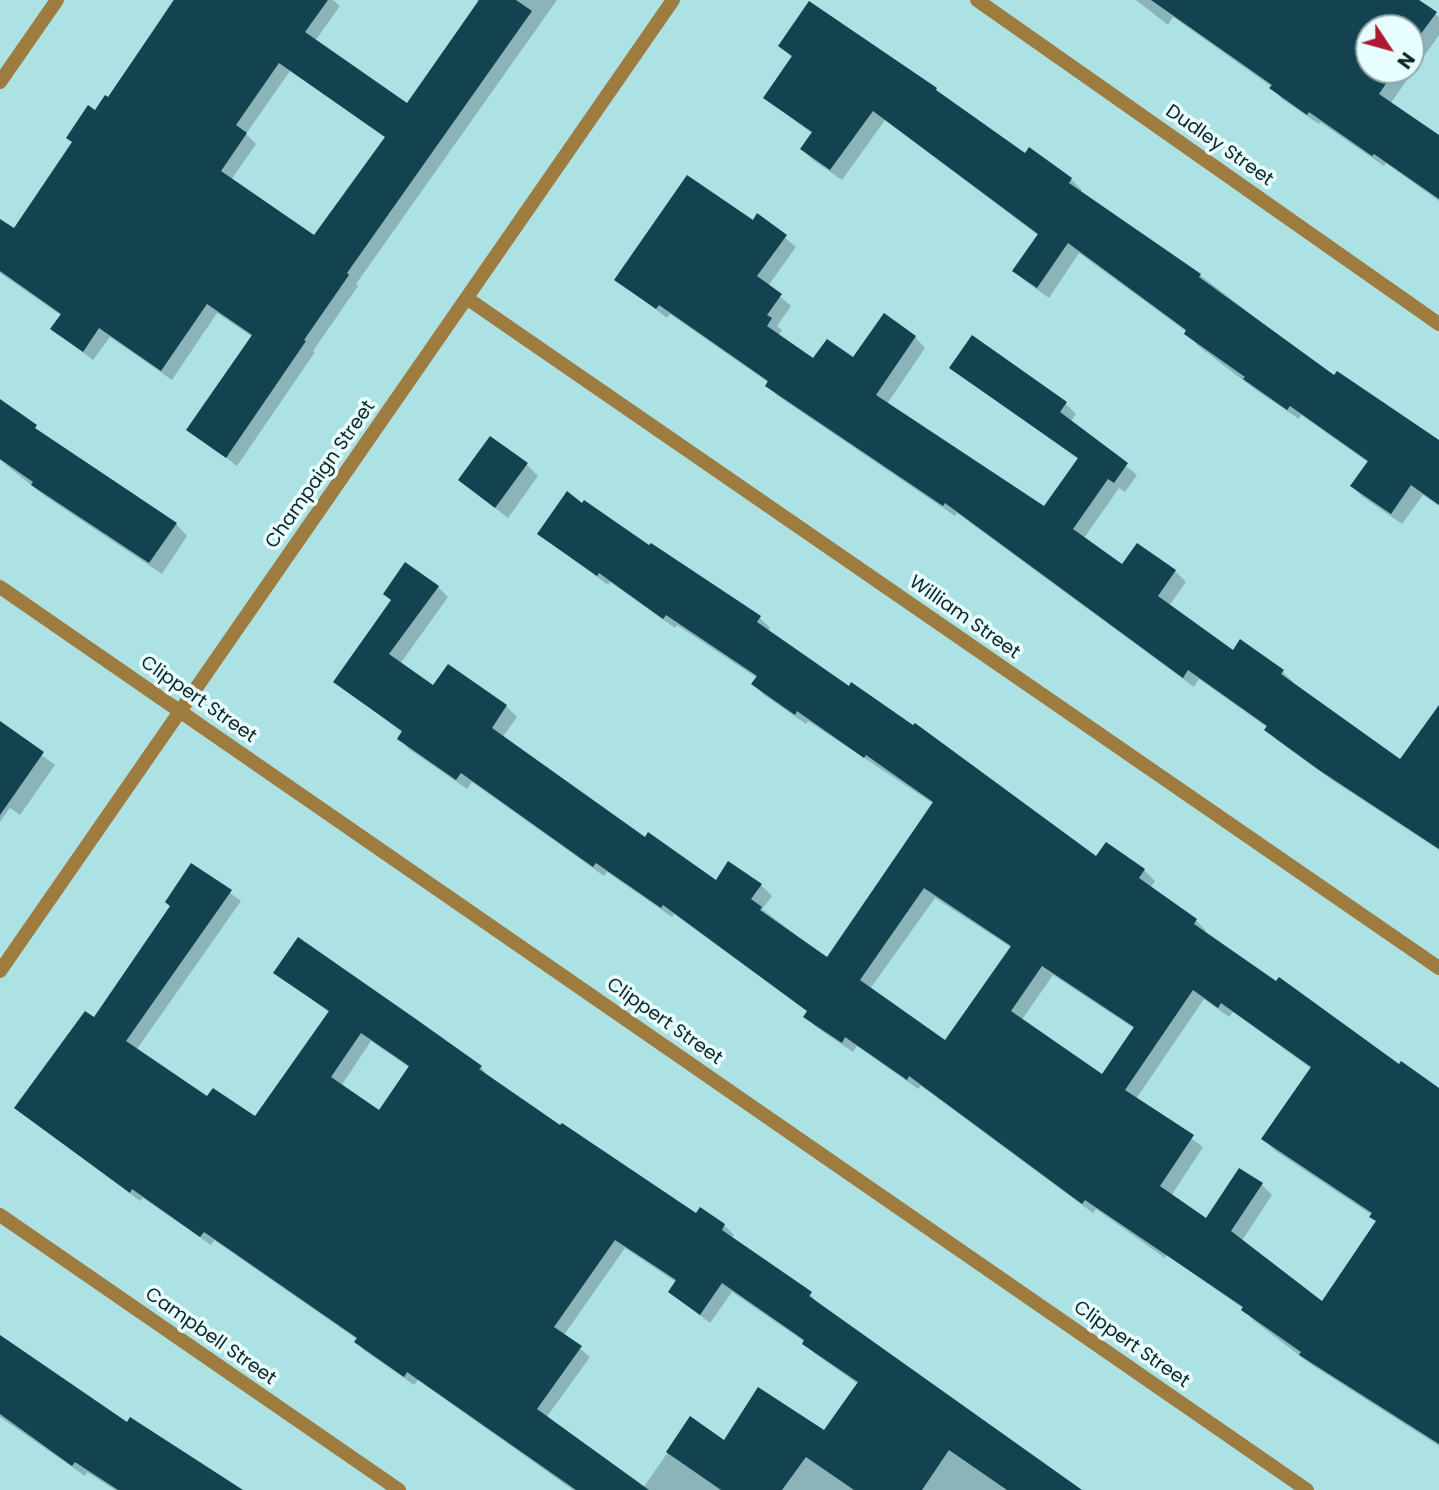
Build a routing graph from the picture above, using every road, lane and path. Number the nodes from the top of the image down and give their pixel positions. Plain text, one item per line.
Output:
1 (57, 0) edge
2 (673, 0) edge
3 (977, 0) edge
4 (0, 82) edge
5 (468, 299) junction
6 (1439, 324) edge
7 (0, 587) edge
8 (180, 710) junction
9 (1439, 968) edge
10 (0, 971) edge
11 (0, 1215) edge
12 (399, 1490) edge
13 (1307, 1490) edge

1 - 4 street
2 - 5 street, Champaign Street
3 - 6 street, Dudley Street
5 - 8 street, Champaign Street
5 - 9 street, William Street
7 - 8 street, Clippert Street
8 - 10 street, Champaign Street
8 - 13 street, Clippert Street
11 - 12 street, Campbell Street

